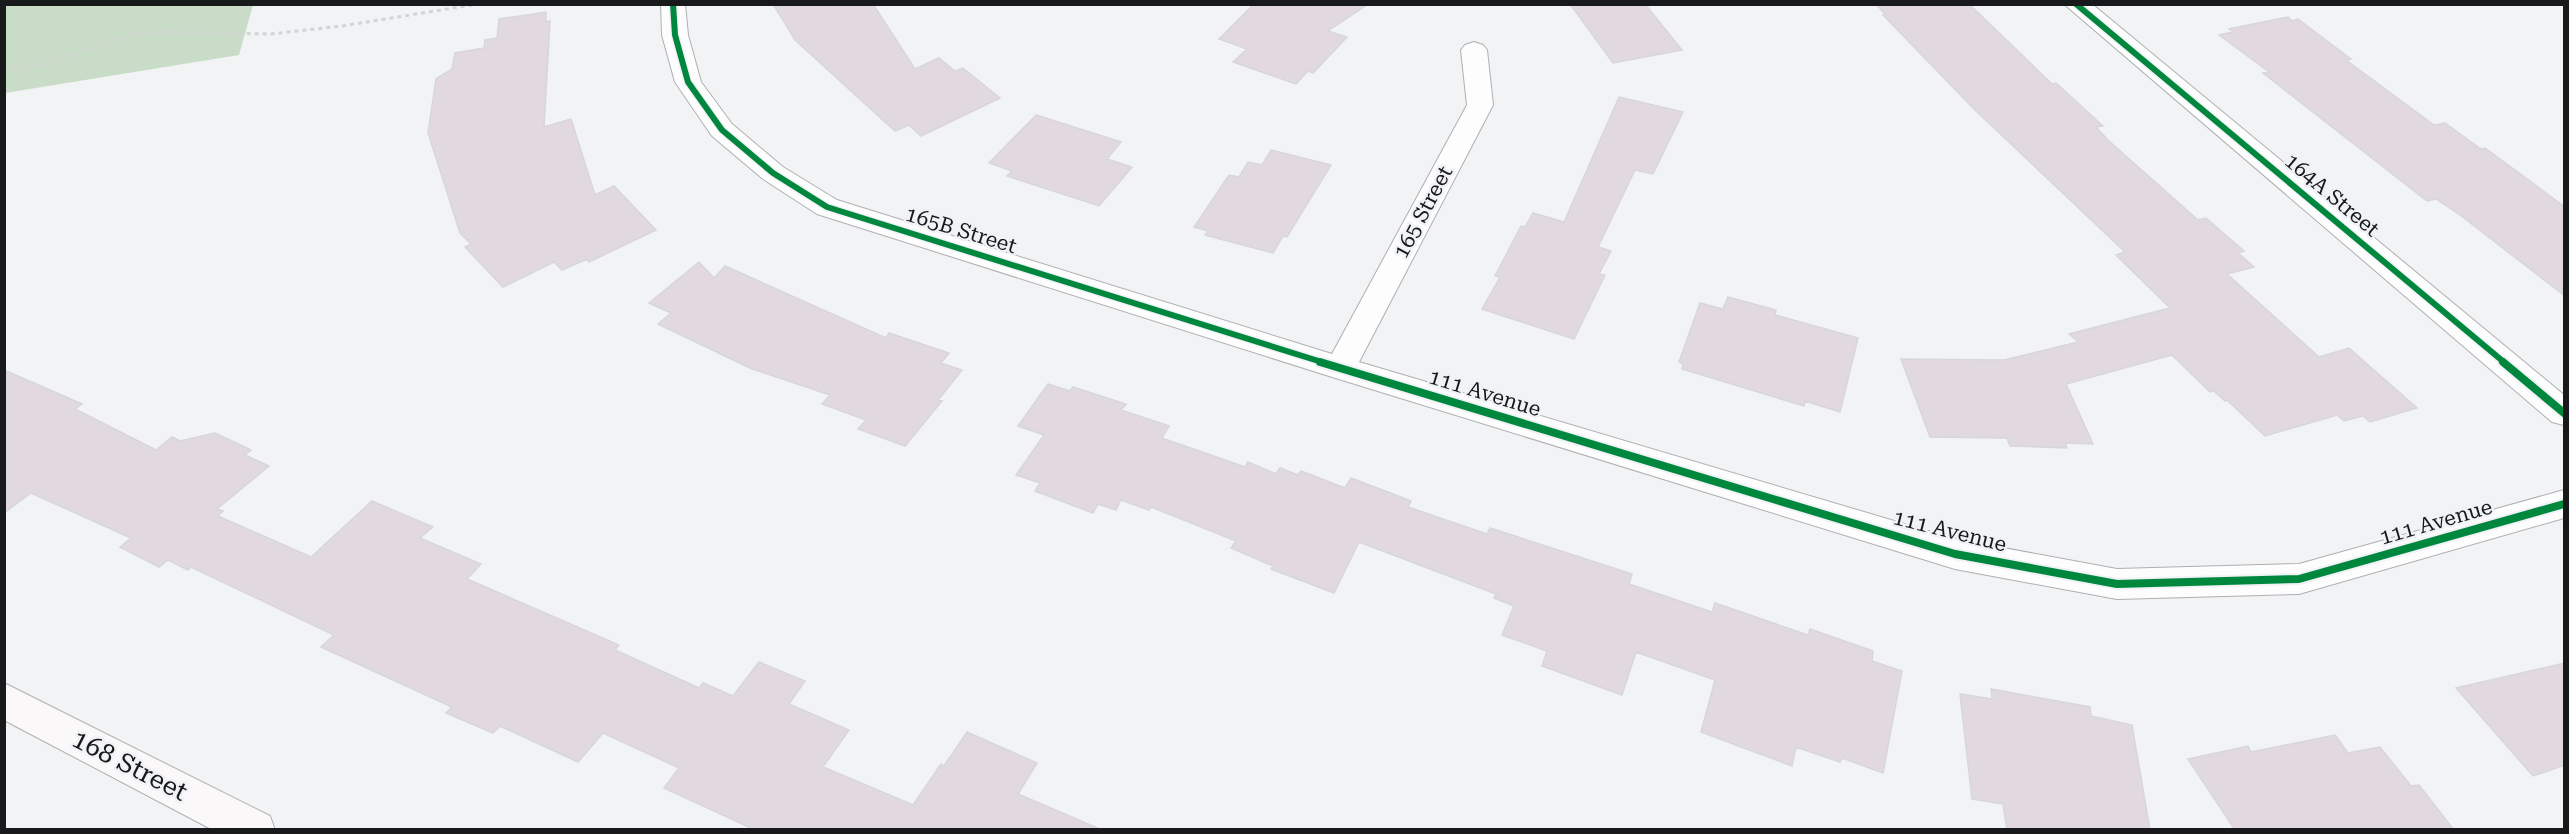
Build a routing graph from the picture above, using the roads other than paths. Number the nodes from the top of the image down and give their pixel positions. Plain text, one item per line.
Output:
1 (673, 4) edge
2 (2076, 4) edge
3 (1474, 50) dead end
4 (1340, 368) junction
5 (2565, 413) edge
6 (2565, 504) edge
7 (4, 700) edge
8 (255, 830) edge

1 - 4 street, 165B Street
2 - 5 street, 164A Street
3 - 4 street, 165 Street
4 - 6 street, 111 Avenue
7 - 8 street, 168 Street

